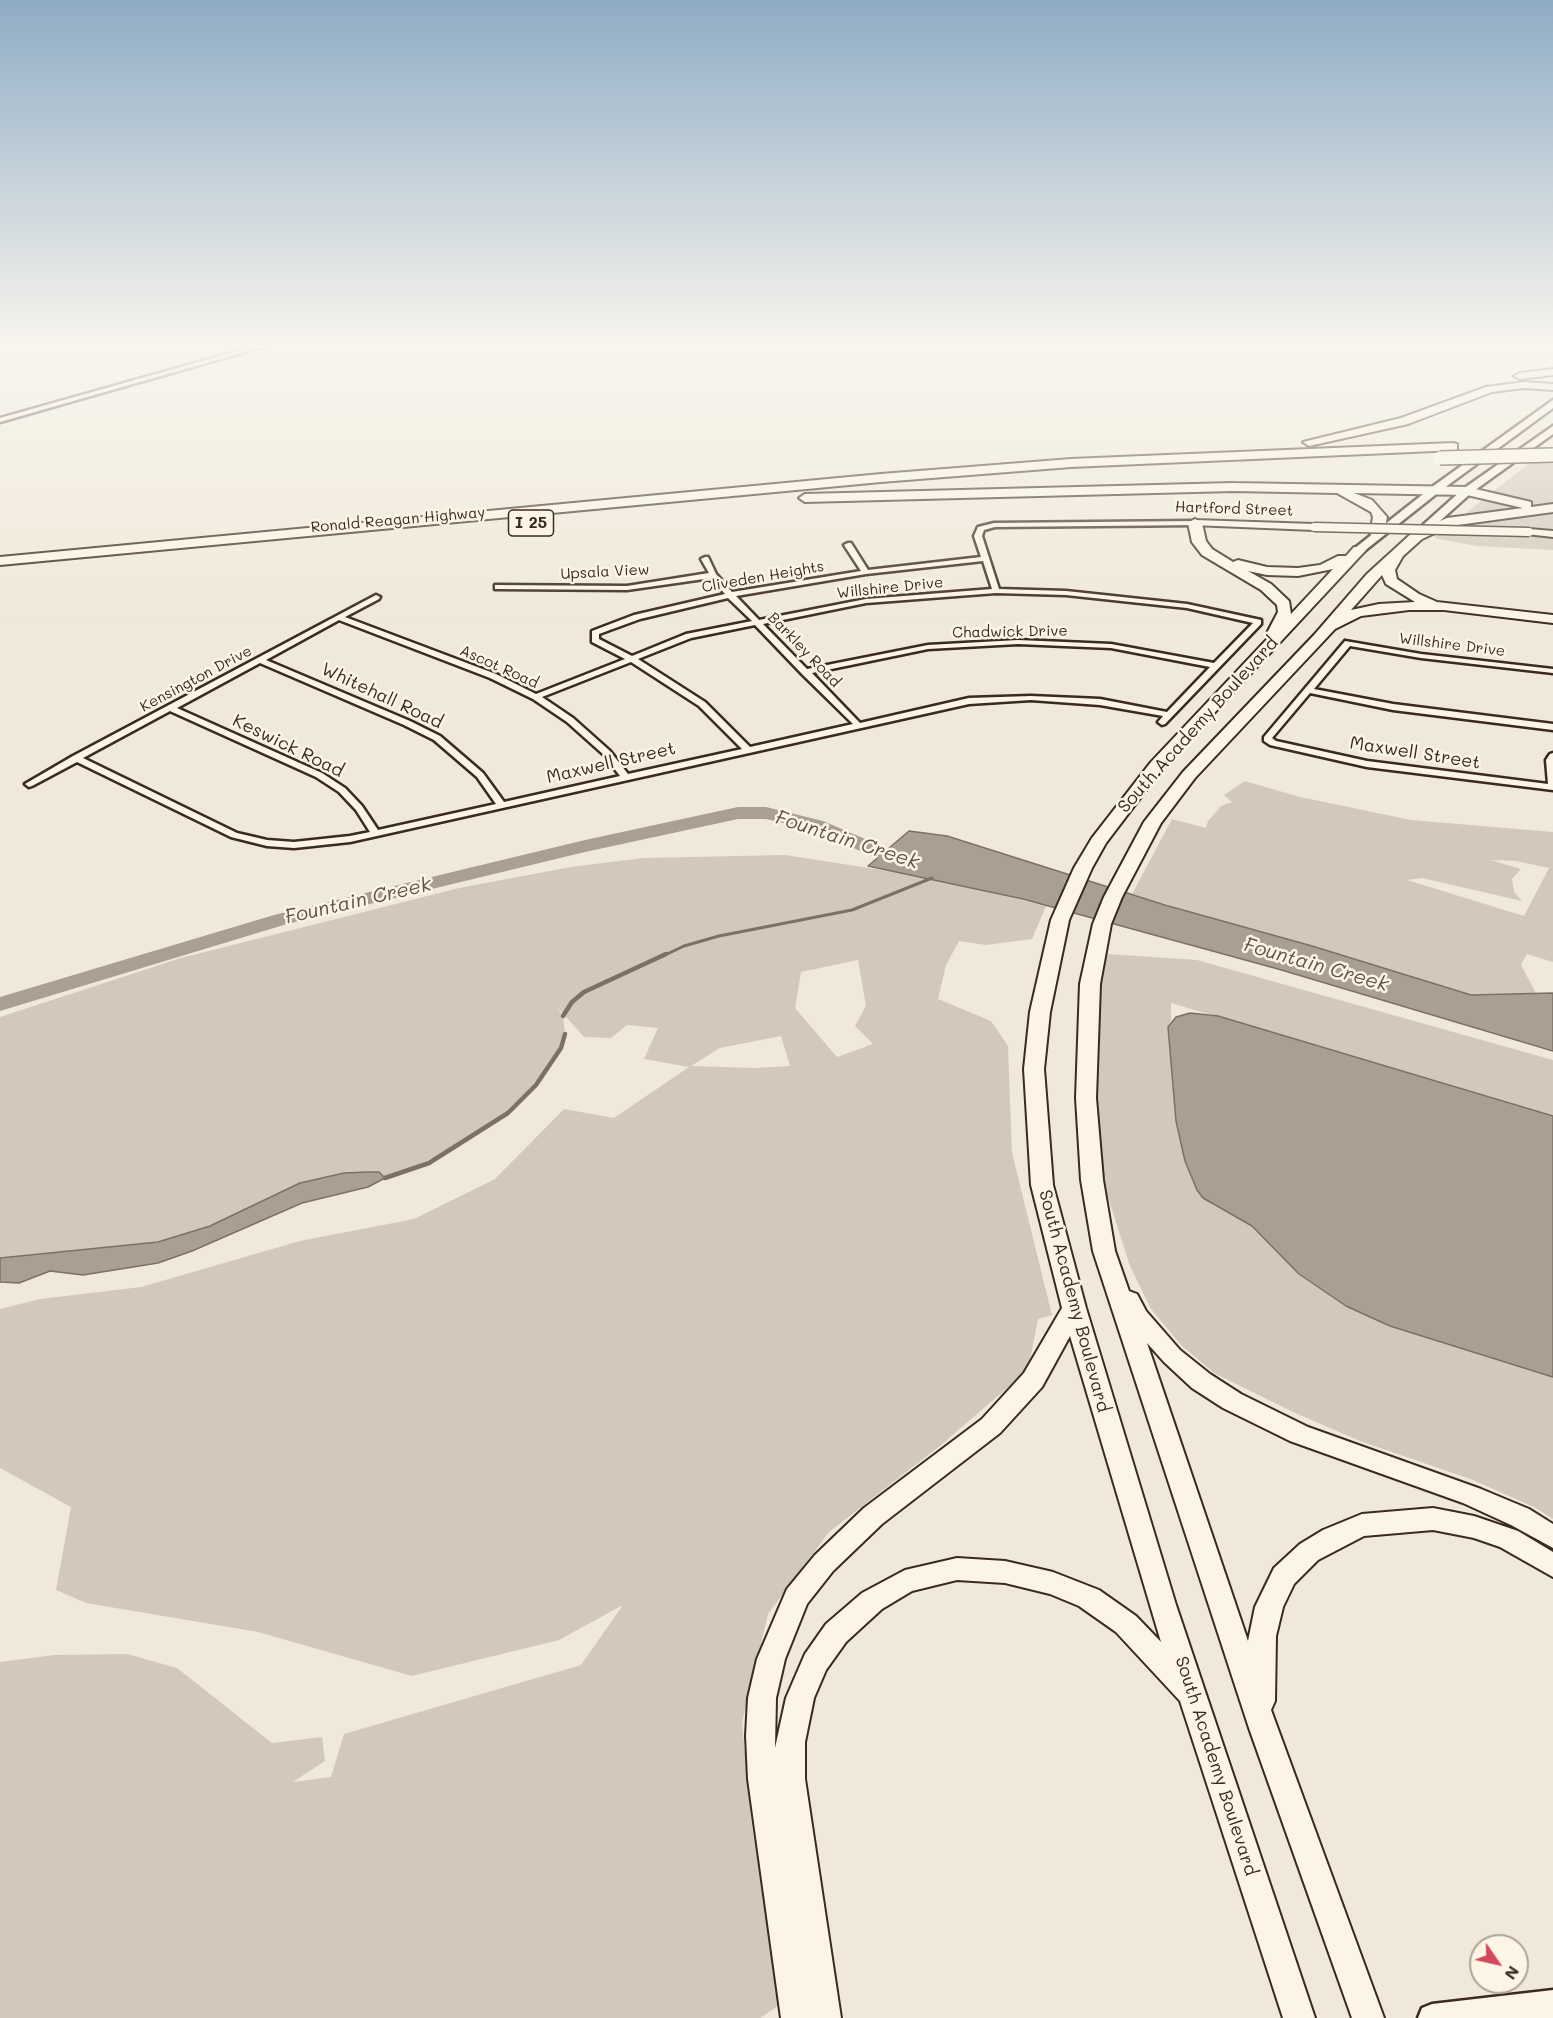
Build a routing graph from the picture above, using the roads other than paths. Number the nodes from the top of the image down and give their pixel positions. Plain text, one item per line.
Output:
1 (1336, 437) edge
2 (1507, 437) edge
3 (1542, 437) edge
4 (1553, 445) edge
5 (1553, 455) edge
6 (1129, 460) junction
7 (1460, 472) junction
8 (1310, 488) junction
9 (1436, 489) junction
10 (1467, 491) junction
11 (805, 498) junction
12 (1553, 508) edge
13 (1195, 523) junction
14 (1377, 534) junction
15 (1553, 534) edge
16 (1417, 536) junction
17 (848, 546) dead end
18 (1402, 548) junction
19 (1359, 550) junction
20 (705, 559) dead end
21 (985, 559) junction
22 (1218, 559) junction
23 (0, 561) edge
24 (866, 572) junction
25 (0, 574) edge
26 (713, 575) junction
27 (498, 588) dead end
28 (996, 591) junction
29 (730, 595) junction
30 (376, 597) dead end
31 (1444, 606) junction
32 (339, 617) junction
33 (1553, 619) edge
34 (758, 622) junction
35 (1319, 638) junction
36 (1266, 649) junction
37 (630, 658) junction
38 (260, 660) junction
39 (1216, 666) junction
40 (1553, 671) edge
41 (805, 672) junction
42 (1309, 690) junction
43 (536, 697) junction
44 (171, 708) junction
45 (858, 725) junction
46 (1553, 727) edge
47 (747, 749) junction
48 (1553, 756) edge
49 (76, 758) junction
50 (625, 776) junction
51 (29, 784) dead end
52 (1553, 786) edge
53 (502, 806) junction
54 (376, 833) junction
55 (1104, 1251) junction
56 (1074, 1308) junction
57 (1553, 1538) edge
58 (1553, 1566) edge
59 (1193, 1698) junction
60 (1263, 1728) junction
61 (1553, 2004) edge
62 (797, 2018) edge
63 (825, 2018) edge
64 (1299, 2018) edge
65 (1368, 2018) edge
66 (1432, 2018) edge

1 - 6 highway
2 - 7 main road, South Academy Boulevard
3 - 10 main road, South Academy Boulevard
4 - 6 highway, Ronald Reagan Highway / I 25
5 - 11 highway, Ronald Reagan Highway / I 25, bridge
6 - 23 highway, Ronald Reagan Highway / I 25
7 - 9 main road, South Academy Boulevard
7 - 10 highway
8 - 9 highway
8 - 11 highway
8 - 14 highway
9 - 10 highway
9 - 14 main road, South Academy Boulevard
10 - 12 highway
10 - 16 main road, South Academy Boulevard
11 - 25 highway, Ronald Reagan Highway / I 25
12 - 16 highway
13 - 15 street, Hartford Street, bridge
13 - 21 street, Hartford Street
13 - 22 highway
14 - 19 main road, South Academy Boulevard
16 - 18 highway, South Academy Boulevard
17 - 24 street
18 - 31 highway
18 - 35 highway, South Academy Boulevard
19 - 22 highway
19 - 36 highway, South Academy Boulevard
20 - 26 street, Barkley Road
21 - 24 street, Cliveden Heights
21 - 28 street, Hartford Street
22 - 36 highway
24 - 29 street, Cliveden Heights
26 - 27 street, Upsala View
26 - 29 street, Barkley Road
28 - 34 street, Willshire Drive
28 - 39 street, Willshire Drive
29 - 34 street, Barkley Road
29 - 37 street, Cliveden Heights
30 - 32 street, Kensington Drive
31 - 33 highway
31 - 35 highway
32 - 38 street, Kensington Drive
32 - 43 street, Ascot Road
34 - 37 street, Willshire Drive
34 - 41 street, Barkley Road
35 - 55 highway, South Academy Boulevard
36 - 56 highway, South Academy Boulevard
37 - 43 street, Willshire Drive
37 - 47 street
38 - 44 street, Kensington Drive
38 - 53 street, Whitehall Road
39 - 41 street, Chadwick Drive
39 - 45 street, Maxwell Street
40 - 42 street, Willshire Drive
41 - 45 street, Barkley Road
42 - 46 street
42 - 52 street, Maxwell Street
43 - 50 street, Ascot Road
44 - 49 street, Kensington Drive
44 - 54 street, Keswick Road
45 - 47 street, Maxwell Street
47 - 50 street, Maxwell Street
48 - 52 street
49 - 51 street, Kensington Drive
49 - 54 street, Maxwell Street
50 - 53 street, Maxwell Street
53 - 54 street, Maxwell Street
55 - 57 highway
55 - 60 highway, South Academy Boulevard
56 - 59 highway, South Academy Boulevard
56 - 62 highway
58 - 60 highway
59 - 63 highway
59 - 64 highway, South Academy Boulevard
60 - 65 highway, South Academy Boulevard
61 - 66 main road

